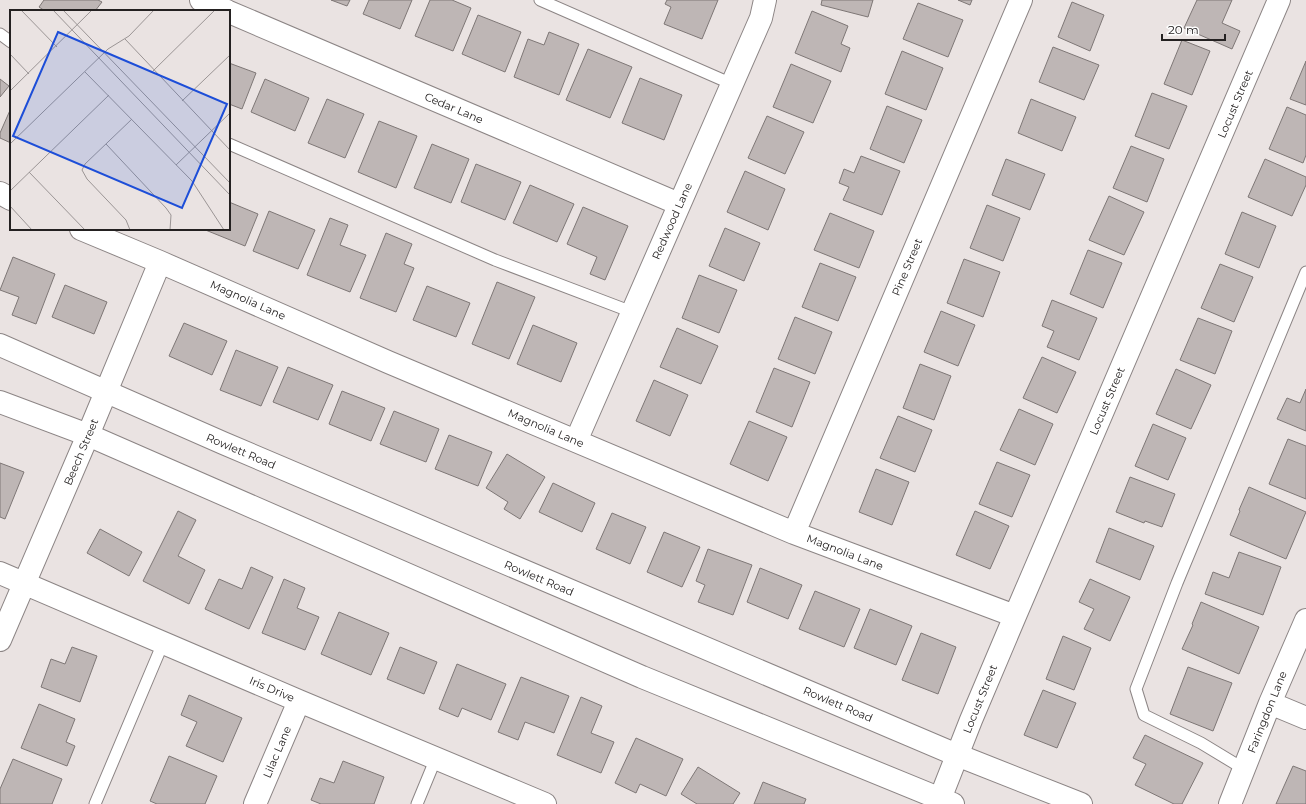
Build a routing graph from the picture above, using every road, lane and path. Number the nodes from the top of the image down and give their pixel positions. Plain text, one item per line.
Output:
1 (201, 0) edge
2 (540, 0) edge
3 (765, 0) edge
4 (1021, 0) edge
5 (1279, 0) edge
6 (224, 10) edge
7 (230, 13) edge
8 (0, 34) edge
9 (10, 41) edge
10 (732, 84) junction
11 (230, 144) edge
12 (0, 193) edge
13 (10, 198) edge
14 (679, 204) junction
15 (83, 230) edge
16 (160, 262) junction
17 (1306, 272) edge
18 (632, 312) junction
19 (0, 345) edge
20 (106, 391) junction
21 (0, 402) edge
22 (88, 435) junction
23 (576, 441) junction
24 (794, 533) junction
25 (0, 573) edge
26 (25, 583) junction
27 (1015, 616) junction
28 (1306, 620) edge
29 (0, 640) edge
30 (163, 643) junction
31 (299, 701) junction
32 (1270, 703) junction
33 (1306, 718) edge
34 (957, 755) junction
35 (436, 758) junction
36 (1244, 769) junction
37 (943, 802) edge
38 (95, 804) edge
39 (255, 804) edge
40 (417, 804) edge
41 (545, 804) edge
42 (1082, 804) edge
43 (1230, 804) edge

1 - 6 street, Cedar Lane
2 - 10 lane
3 - 10 street, Redwood Lane
4 - 24 street, Pine Street
5 - 27 street, Locust Street
7 - 14 street, Cedar Lane
8 - 9 lane
10 - 14 street, Redwood Lane
11 - 18 lane
12 - 13 street
14 - 18 street, Redwood Lane
15 - 16 street, Magnolia Lane
16 - 20 street, Beech Street
16 - 23 street, Magnolia Lane
17 - 36 lane
18 - 23 street, Redwood Lane
19 - 20 street, Rowlett Road
20 - 22 street, Beech Street
20 - 34 street, Rowlett Road
21 - 22 street
22 - 26 street, Beech Street
22 - 37 street
23 - 24 street, Magnolia Lane
24 - 27 street, Magnolia Lane
25 - 26 street, Iris Drive
26 - 29 street, Beech Street
26 - 30 street, Iris Drive
27 - 34 street, Locust Street
28 - 32 street, Faringdon Lane
30 - 31 street, Iris Drive
30 - 38 lane
31 - 35 street, Iris Drive
31 - 39 street, Lilac Lane
32 - 33 street
32 - 36 street, Faringdon Lane
34 - 37 street, Locust Street
34 - 42 street, Rowlett Road
35 - 40 lane
35 - 41 street, Iris Drive
36 - 43 street, Faringdon Lane

